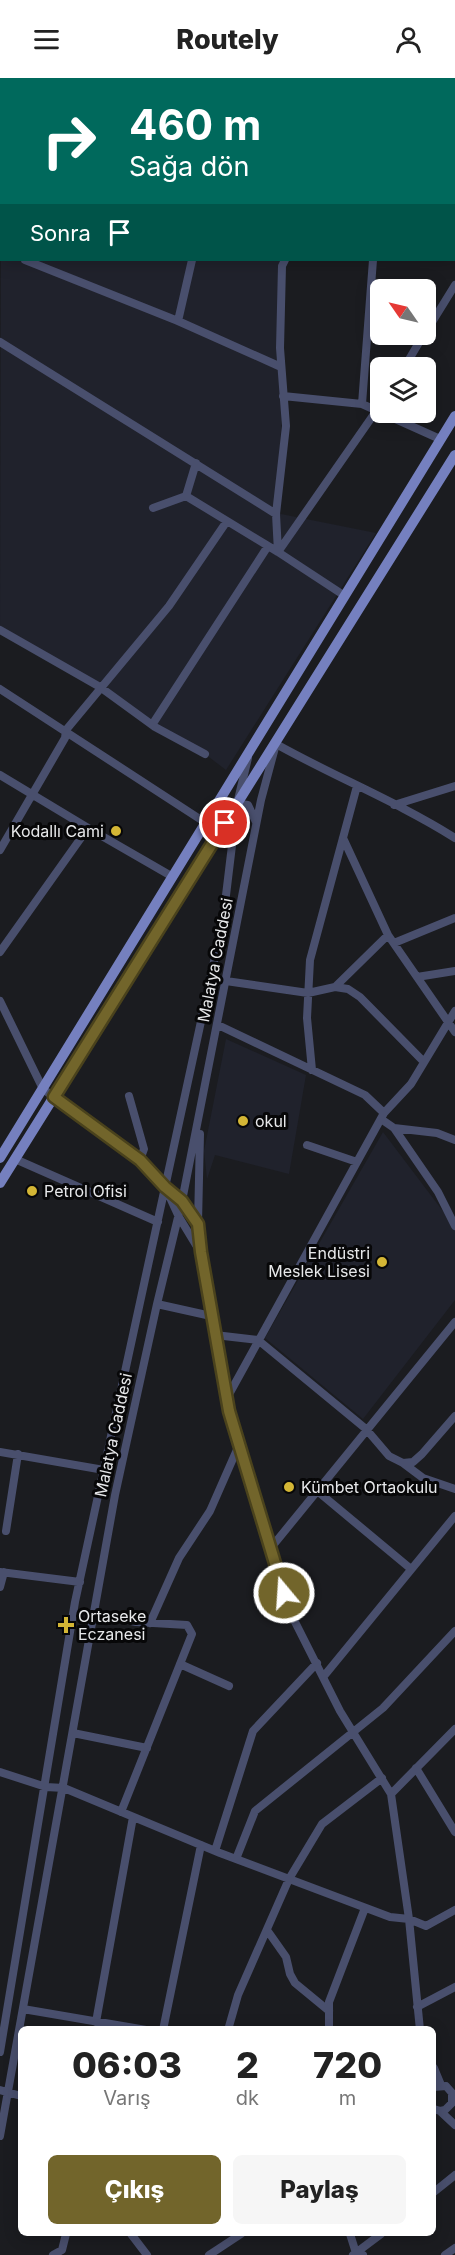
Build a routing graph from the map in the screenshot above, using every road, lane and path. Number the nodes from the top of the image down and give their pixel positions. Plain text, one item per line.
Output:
1 (28, 261) edge
2 (192, 261) edge
3 (284, 261) edge
4 (373, 261) edge
5 (372, 279) edge
6 (455, 285) edge
7 (370, 304) edge
8 (436, 314) edge
9 (178, 321) junction
10 (0, 342) edge
11 (281, 367) junction
12 (283, 396) junction
13 (362, 404) junction
14 (370, 406) edge
15 (455, 416) edge
16 (370, 421) edge
17 (409, 423) edge
18 (440, 439) junction
19 (455, 455) edge
20 (196, 463) junction
21 (186, 496) junction
22 (153, 508) dead end
23 (276, 514) junction
24 (227, 521) junction
25 (268, 546) junction
26 (278, 552) junction
27 (345, 596) junction
28 (0, 630) edge
29 (100, 687) junction
30 (0, 688) edge
31 (152, 725) junction
32 (66, 730) junction
33 (276, 744) junction
34 (250, 751) junction
35 (205, 754) dead end
36 (0, 775) edge
37 (357, 786) junction
38 (455, 786) edge
39 (33, 794) junction
40 (220, 801) junction
41 (237, 804) junction
42 (394, 805) junction
43 (206, 823) junction
44 (257, 823) junction
45 (88, 828) junction
46 (343, 838) junction
47 (455, 838) edge
48 (0, 850) edge
49 (173, 877) junction
50 (455, 918) edge
51 (388, 935) junction
52 (393, 943) junction
53 (0, 952) edge
54 (455, 971) edge
55 (417, 977) junction
56 (226, 981) junction
57 (335, 987) junction
58 (309, 993) junction
59 (0, 1001) edge
60 (455, 1011) edge
61 (447, 1023) junction
62 (218, 1025) junction
63 (455, 1032) edge
64 (424, 1062) junction
65 (312, 1070) junction
66 (43, 1089) junction
67 (129, 1096) dead end
68 (54, 1097) junction
69 (201, 1107) junction
70 (383, 1116) junction
71 (394, 1128) junction
72 (455, 1140) edge
73 (308, 1145) dead end
74 (0, 1158) edge
75 (15, 1159) junction
76 (140, 1160) junction
77 (357, 1162) junction
78 (0, 1183) edge
79 (165, 1187) junction
80 (182, 1201) junction
81 (178, 1216) junction
82 (158, 1222) junction
83 (198, 1224) junction
84 (455, 1226) edge
85 (201, 1252) junction
86 (157, 1304) junction
87 (212, 1316) junction
88 (453, 1326) edge
89 (215, 1335) junction
90 (258, 1340) junction
91 (226, 1399) junction
92 (455, 1416) edge
93 (366, 1429) junction
94 (239, 1445) junction
95 (0, 1452) edge
96 (18, 1454) junction
97 (403, 1462) junction
98 (104, 1470) junction
99 (455, 1489) edge
100 (316, 1491) junction
101 (455, 1516) edge
102 (6, 1532) dead end
103 (270, 1549) junction
104 (411, 1569) junction
105 (2, 1572) edge
106 (80, 1582) junction
107 (0, 1587) edge
108 (93, 1613) junction
109 (150, 1623) junction
110 (455, 1631) edge
111 (317, 1663) junction
112 (180, 1664) junction
113 (324, 1676) junction
114 (229, 1686) dead end
115 (455, 1729) edge
116 (353, 1732) junction
117 (72, 1733) junction
118 (147, 1748) junction
119 (416, 1768) junction
120 (0, 1772) edge
121 (382, 1778) junction
122 (46, 1787) junction
123 (64, 1788) junction
124 (392, 1794) junction
125 (121, 1812) junction
126 (133, 1817) junction
127 (455, 1832) edge
128 (201, 1845) junction
129 (215, 1851) junction
130 (236, 1859) junction
131 (289, 1879) junction
132 (365, 1908) junction
133 (455, 1910) edge
134 (409, 1919) junction
135 (267, 1930) junction
136 (455, 1987) edge
137 (417, 2007) junction
138 (23, 2009) junction
139 (329, 2011) junction
140 (96, 2022) junction
141 (19, 2026) edge
142 (121, 2026) edge
143 (164, 2026) edge
144 (229, 2026) edge
145 (329, 2026) edge
146 (419, 2026) edge
147 (18, 2031) edge
148 (0, 2052) edge
149 (437, 2086) edge
150 (4, 2091) edge
151 (453, 2097) edge
152 (436, 2110) edge
153 (436, 2111) edge
154 (455, 2125) edge
155 (0, 2136) edge
156 (455, 2175) edge
157 (436, 2190) edge
158 (66, 2236) edge
159 (133, 2236) edge
160 (240, 2236) edge
161 (351, 2236) edge
162 (379, 2236) edge
163 (455, 2248) edge
164 (221, 2252) edge
165 (358, 2254) edge
166 (53, 2255) edge
167 (147, 2255) edge
168 (209, 2255) edge
169 (445, 2255) edge

1 - 9 street
2 - 9 street
3 - 11 street
4 - 5 street
6 - 8 street
7 - 13 street
9 - 11 street
10 - 20 street
11 - 12 street
12 - 13 street
12 - 23 street
13 - 14 street
15 - 18 main road
16 - 26 street
17 - 18 street
18 - 27 main road
19 - 33 main road
20 - 21 street
20 - 23 street
21 - 22 street
21 - 24 street
23 - 26 street
24 - 25 street
24 - 29 street
25 - 26 street
25 - 31 street
26 - 27 street
27 - 34 main road
28 - 29 street
29 - 31 street
29 - 32 street
30 - 32 street
31 - 35 street
32 - 39 street
32 - 43 street
33 - 37 street
33 - 41 main road
33 - 44 street, Malatya Caddesi
34 - 40 main road
34 - 41 street
36 - 39 street
37 - 42 street
37 - 46 street
38 - 42 street
39 - 45 street
39 - 48 street
40 - 41 street
40 - 43 main road
41 - 44 street
41 - 68 main road
41 - 79 street
42 - 47 street
43 - 49 main road
44 - 56 street, Malatya Caddesi
45 - 49 street
45 - 53 street
46 - 51 street
46 - 58 street
49 - 66 main road
50 - 52 street
51 - 52 street
51 - 57 street
52 - 55 street
54 - 55 street
55 - 61 street
56 - 58 street
56 - 62 street, Malatya Caddesi
57 - 58 street
57 - 64 street
58 - 65 street
59 - 66 street
60 - 61 street
61 - 63 street
61 - 64 street
62 - 65 street
62 - 69 street, Malatya Caddesi
64 - 70 street
65 - 70 street
66 - 68 street
66 - 74 main road
67 - 76 street
68 - 75 main road
68 - 76 street
69 - 80 street, Malatya Caddesi
69 - 83 street
70 - 71 street
70 - 77 street
71 - 72 street
71 - 84 street
73 - 77 street
75 - 78 main road
75 - 82 street
76 - 79 street
77 - 90 street
79 - 80 street
79 - 81 street
79 - 82 street
80 - 81 street, Malatya Caddesi
80 - 83 street
81 - 85 street
81 - 86 street, Malatya Caddesi
82 - 98 street
83 - 85 street
85 - 87 street
86 - 87 street
86 - 108 street, Malatya Caddesi
87 - 89 street
88 - 93 street
89 - 90 street
89 - 91 street
90 - 91 street
90 - 93 street
91 - 94 street
92 - 97 street
93 - 97 street
93 - 100 street
94 - 103 street
94 - 109 street
95 - 96 street
96 - 98 street
96 - 102 street
97 - 99 street
98 - 106 street
100 - 103 street
100 - 104 street
101 - 104 street
103 - 111 street
104 - 113 street
105 - 106 street
105 - 107 street
106 - 122 street
108 - 109 street
108 - 117 street, Malatya Caddesi
109 - 112 street
110 - 116 street
111 - 113 street
111 - 129 street
112 - 114 street
112 - 118 street
113 - 116 street
115 - 119 street
116 - 121 street
116 - 130 street
117 - 118 street
117 - 123 street, Malatya Caddesi
118 - 125 street
119 - 124 street
119 - 127 street
120 - 122 street
121 - 124 street
121 - 131 street
122 - 123 street
122 - 148 street
123 - 125 street
123 - 138 street, Malatya Caddesi
124 - 134 street
125 - 126 street
126 - 128 street
126 - 140 street
128 - 129 street
128 - 143 street
129 - 130 street
130 - 131 street
131 - 132 street
131 - 135 street
132 - 134 street
132 - 139 street
133 - 134 street
134 - 137 street
135 - 139 street
135 - 144 street
136 - 137 street
137 - 146 street
138 - 140 street
138 - 141 street, Malatya Caddesi
139 - 145 street
140 - 142 street
147 - 150 street, Malatya Caddesi
149 - 151 street
150 - 155 street, Malatya Caddesi
151 - 152 street
153 - 154 street
156 - 157 street
158 - 166 street
159 - 167 street
160 - 164 street
161 - 165 street
162 - 165 street
163 - 169 street
164 - 168 street

